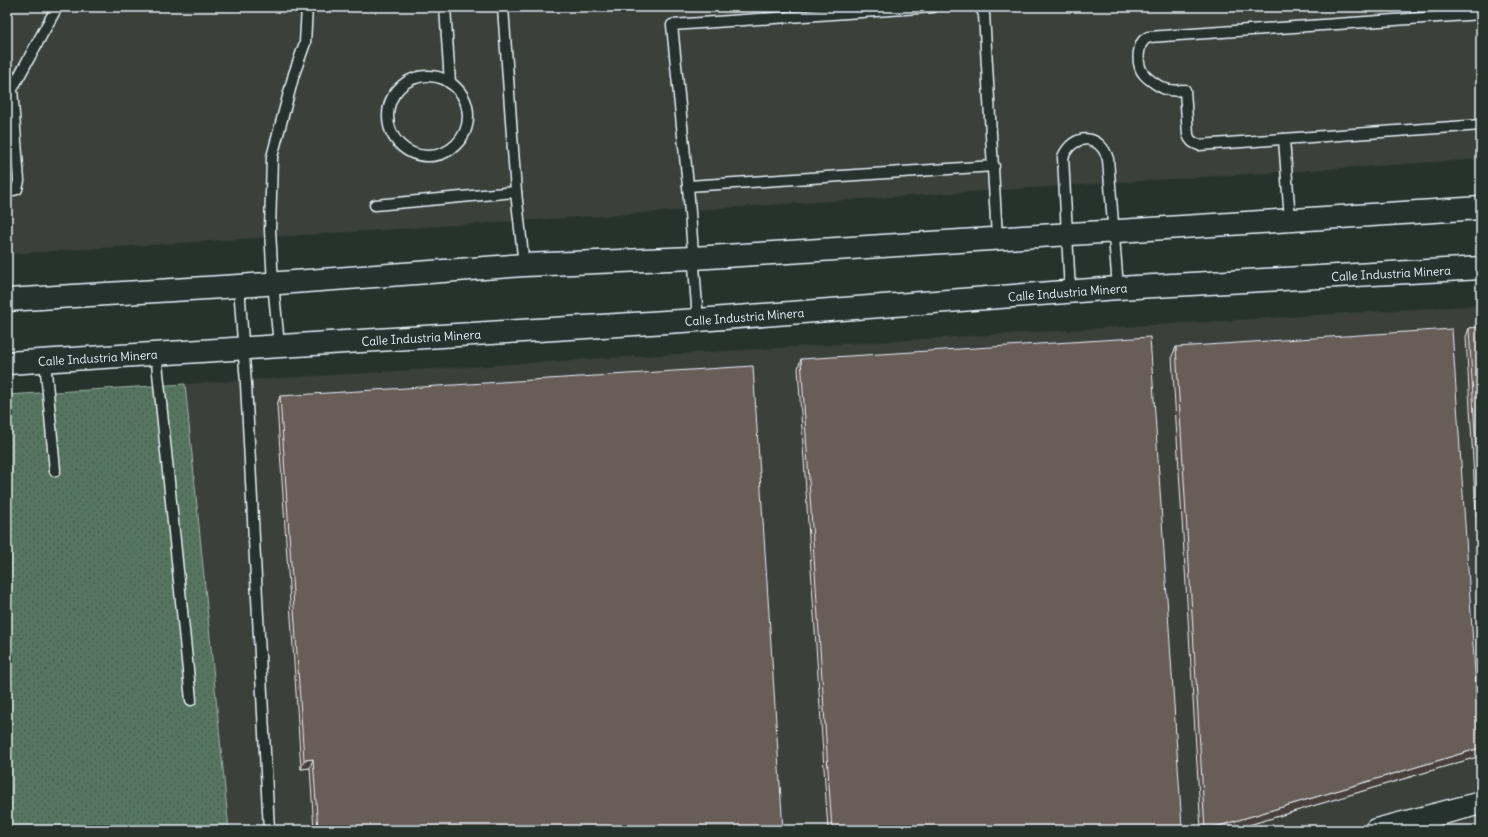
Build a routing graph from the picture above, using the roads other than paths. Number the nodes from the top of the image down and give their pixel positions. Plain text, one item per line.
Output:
1 (57, 7) edge
2 (307, 7) edge
3 (445, 7) edge
4 (503, 7) edge
5 (933, 7) edge
6 (980, 7) edge
7 (1481, 14) edge
8 (450, 83) junction
9 (1481, 125) edge
10 (1284, 139) junction
11 (994, 166) junction
12 (688, 186) junction
13 (7, 192) edge
14 (516, 192) junction
15 (376, 205) dead end
16 (1481, 208) edge
17 (1290, 220) junction
18 (1113, 231) junction
19 (1067, 234) junction
20 (997, 238) junction
21 (693, 258) junction
22 (524, 265) junction
23 (1481, 268) edge
24 (273, 283) junction
25 (239, 286) junction
26 (1118, 288) junction
27 (1070, 292) junction
28 (7, 300) edge
29 (698, 320) junction
30 (279, 345) junction
31 (242, 347) junction
32 (156, 353) junction
33 (45, 360) junction
34 (7, 363) edge
35 (55, 470) dead end
36 (190, 700) dead end
37 (1481, 803) edge
38 (1481, 816) edge
39 (269, 830) edge
40 (1376, 830) edge
41 (1435, 830) edge

1 - 13 lane
2 - 24 lane
3 - 8 lane
4 - 14 lane
5 - 12 lane
6 - 11 lane
7 - 10 lane
8 - 8 lane
9 - 10 lane
10 - 17 lane
11 - 12 lane
11 - 20 lane
12 - 21 lane
14 - 15 lane
14 - 22 lane
16 - 17 main road
17 - 18 main road
18 - 19 main road
18 - 19 lane
18 - 26 lane
19 - 20 main road
19 - 27 lane
20 - 21 main road
21 - 22 main road
21 - 29 lane
22 - 24 main road
23 - 26 main road, Calle Industria Minera
24 - 25 main road
24 - 30 lane
25 - 28 main road
25 - 31 lane
26 - 27 main road, Calle Industria Minera
27 - 29 main road, Calle Industria Minera
29 - 30 main road, Calle Industria Minera
30 - 31 main road, Calle Industria Minera
31 - 32 main road, Calle Industria Minera
31 - 39 lane
32 - 33 main road, Calle Industria Minera
32 - 36 lane
33 - 34 main road, Calle Industria Minera
33 - 35 lane
37 - 40 main road
38 - 41 main road

